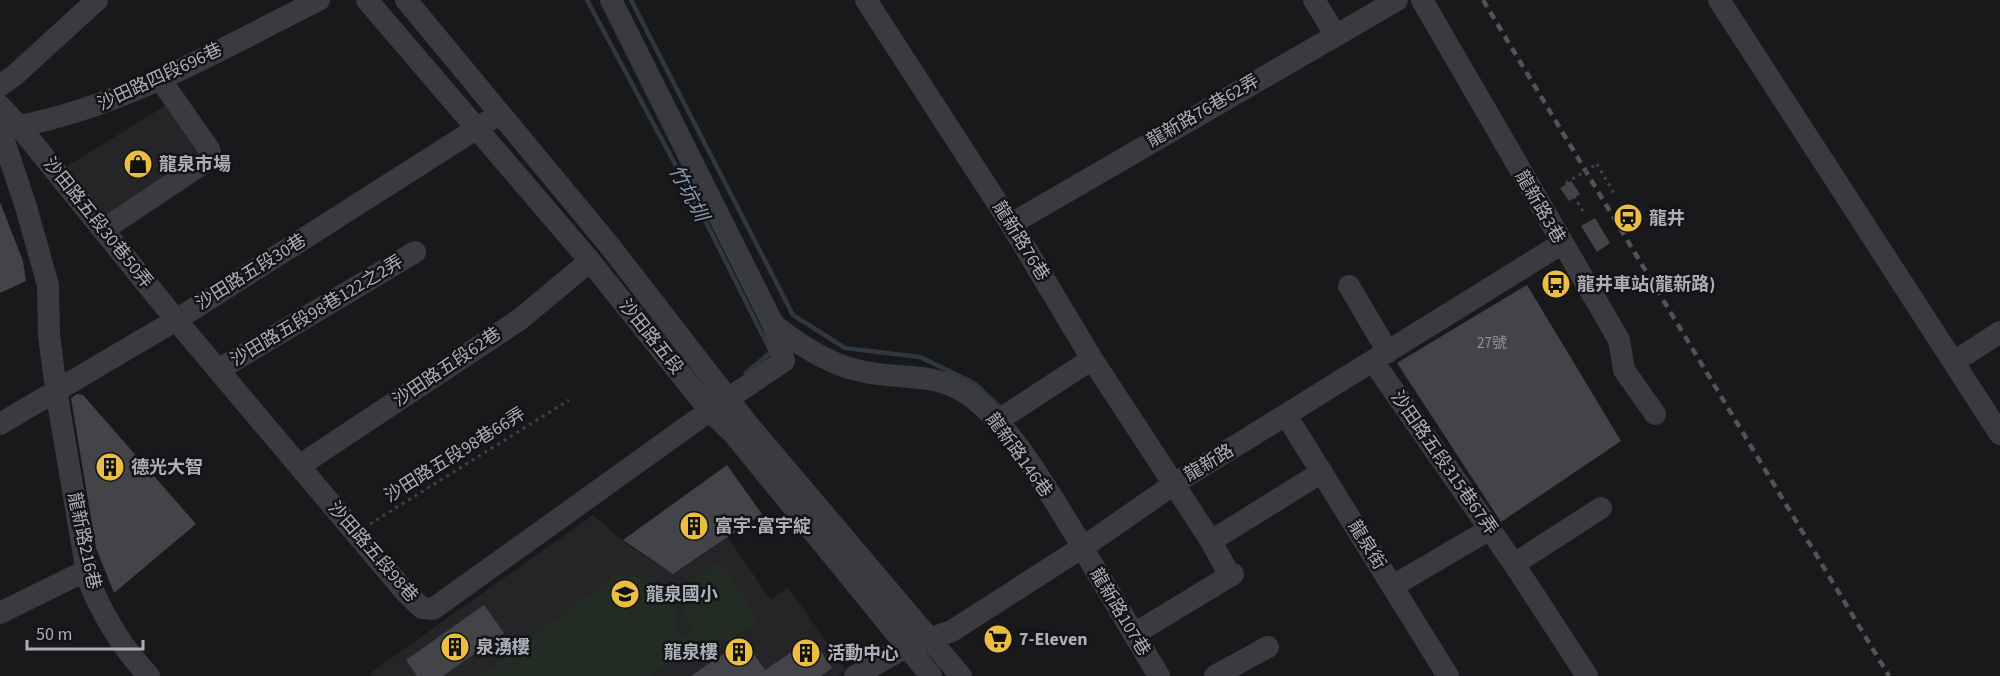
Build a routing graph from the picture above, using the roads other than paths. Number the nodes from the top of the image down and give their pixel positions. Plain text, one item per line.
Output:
1 (97, 0) edge
2 (319, 0) edge
3 (367, 0) edge
4 (406, 0) edge
5 (611, 0) edge
6 (866, 0) edge
7 (1314, 0) edge
8 (1397, 0) edge
9 (1422, 0) edge
10 (1719, 0) edge
11 (1335, 34) junction
12 (160, 79) junction
13 (0, 86) edge
14 (0, 106) edge
15 (498, 114) junction
16 (9, 127) edge
17 (477, 129) junction
18 (1011, 224) junction
19 (103, 230) junction
20 (1562, 244) junction
21 (415, 252) dead end
22 (590, 261) junction
23 (1349, 286) dead end
24 (176, 320) junction
25 (773, 324) junction
26 (2000, 332) edge
27 (1381, 357) junction
28 (1092, 359) junction
29 (1954, 362) junction
30 (218, 370) junction
31 (56, 390) junction
32 (729, 397) junction
33 (710, 411) junction
34 (1655, 414) dead end
35 (1286, 415) junction
36 (1004, 417) junction
37 (0, 424) edge
38 (2000, 434) edge
39 (299, 466) junction
40 (1322, 472) junction
41 (1174, 484) junction
42 (1601, 508) dead end
43 (1490, 529) junction
44 (1211, 541) junction
45 (1086, 544) junction
46 (1514, 564) junction
47 (87, 570) junction
48 (1393, 586) junction
49 (0, 614) edge
50 (1138, 631) junction
51 (930, 639) junction
52 (906, 647) junction
53 (1268, 647) dead end
54 (866, 673) edge
55 (149, 676) edge
56 (931, 676) edge
57 (961, 676) edge
58 (1159, 676) edge
59 (1215, 676) edge
60 (1448, 676) edge
61 (1587, 676) edge

1 - 13 street
2 - 12 street, 沙田路四段696巷
3 - 17 street, 沙田路五段
4 - 15 street, 沙田路五段
5 - 25 street
6 - 18 street, 龍新路76巷
7 - 11 street
8 - 11 street, 龍新路76巷62弄
9 - 20 street, 龍新路3巷
10 - 29 street
11 - 18 street, 龍新路76巷62弄
12 - 16 street, 沙田路四段696巷
12 - 19 street
14 - 16 street
15 - 17 street, 沙田路五段30巷
15 - 32 street, 沙田路五段
16 - 19 street, 沙田路五段30巷50弄
16 - 31 street, 龍新路216巷
17 - 22 street, 沙田路五段
17 - 24 street, 沙田路五段30巷
18 - 28 street, 龍新路76巷
19 - 24 street, 沙田路五段30巷50弄
20 - 27 street, 龍新路
20 - 34 street, 龍新路3巷
21 - 30 street, 沙田路五段98巷122之2弄
22 - 33 street, 沙田路五段
22 - 39 street, 沙田路五段62巷
23 - 27 street, 沙田路五段315巷67弄
24 - 30 street, 沙田路五段98巷
24 - 31 street, 沙田路五段30巷
25 - 32 street, 沙田路五段98巷
25 - 36 street, 龍新路146巷
26 - 29 street
27 - 35 street, 龍新路
27 - 43 street, 沙田路五段315巷67弄
28 - 36 street
28 - 41 street, 龍新路76巷
29 - 38 street
30 - 39 street, 沙田路五段98巷
31 - 37 street, 沙田路五段30巷
31 - 47 street, 龍新路216巷
32 - 33 street, 沙田路五段98巷
32 - 51 street, 沙田路五段
33 - 39 street, 沙田路五段98巷
33 - 52 street, 沙田路五段
35 - 40 street, 龍泉街
35 - 41 street, 龍新路
36 - 45 street, 龍新路146巷
40 - 44 street
40 - 48 street, 龍泉街
41 - 44 street, 龍新路76巷
41 - 45 street, 龍新路
42 - 46 street
43 - 46 street, 沙田路五段315巷67弄
43 - 48 street
44 - 50 street, 龍新路76巷
45 - 50 street, 龍新路107巷
45 - 51 street, 龍新路
46 - 61 street, 沙田路五段315巷67弄
47 - 49 street
47 - 55 street, 龍新路216巷
48 - 60 street, 龍泉街
50 - 58 street, 龍新路107巷
51 - 52 street, 龍新路
51 - 57 street, 沙田路五段
52 - 54 street, 龍新路
52 - 56 street, 沙田路五段
53 - 59 street

